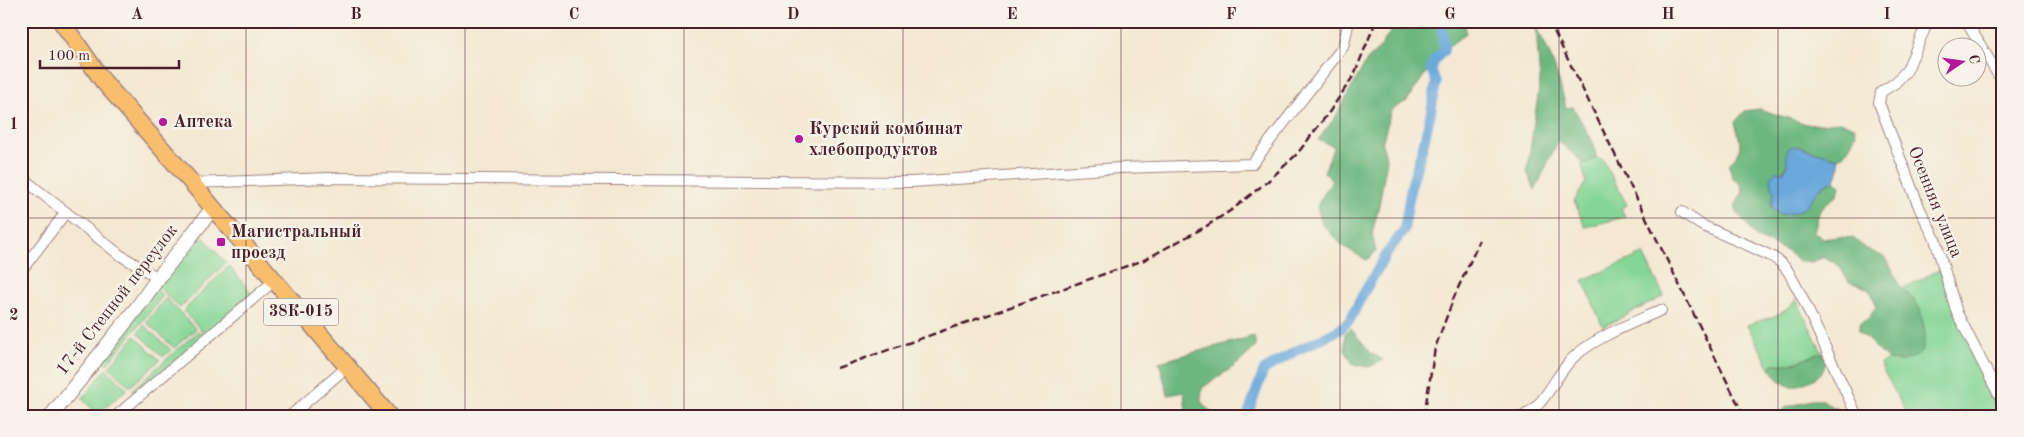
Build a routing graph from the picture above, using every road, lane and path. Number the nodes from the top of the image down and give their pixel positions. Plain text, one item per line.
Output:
1 (60, 21) edge
2 (1349, 21) edge
3 (1928, 21) edge
4 (1966, 21) edge
5 (2003, 83) edge
6 (21, 177) edge
7 (192, 183) junction
8 (213, 208) junction
9 (66, 212) junction
10 (1682, 212) dead end
11 (21, 271) edge
12 (158, 278) junction
13 (274, 280) junction
14 (1660, 310) dead end
15 (347, 367) junction
16 (2003, 403) edge
17 (51, 416) edge
18 (116, 416) edge
19 (290, 416) edge
20 (389, 416) edge
21 (1524, 416) edge
22 (1857, 416) edge

1 - 7 main road, 38К-015
2 - 7 street
3 - 16 street, Осенняя улица
4 - 5 street
6 - 9 street
7 - 8 main road, 38К-015
8 - 12 street, 17-й Степной переулок
8 - 13 main road, 38К-015
9 - 11 street
9 - 12 street
10 - 22 street
12 - 17 street, 17-й Степной переулок
13 - 15 main road, 38К-015
13 - 18 street
14 - 21 street
15 - 19 street
15 - 20 main road, 38К-015

